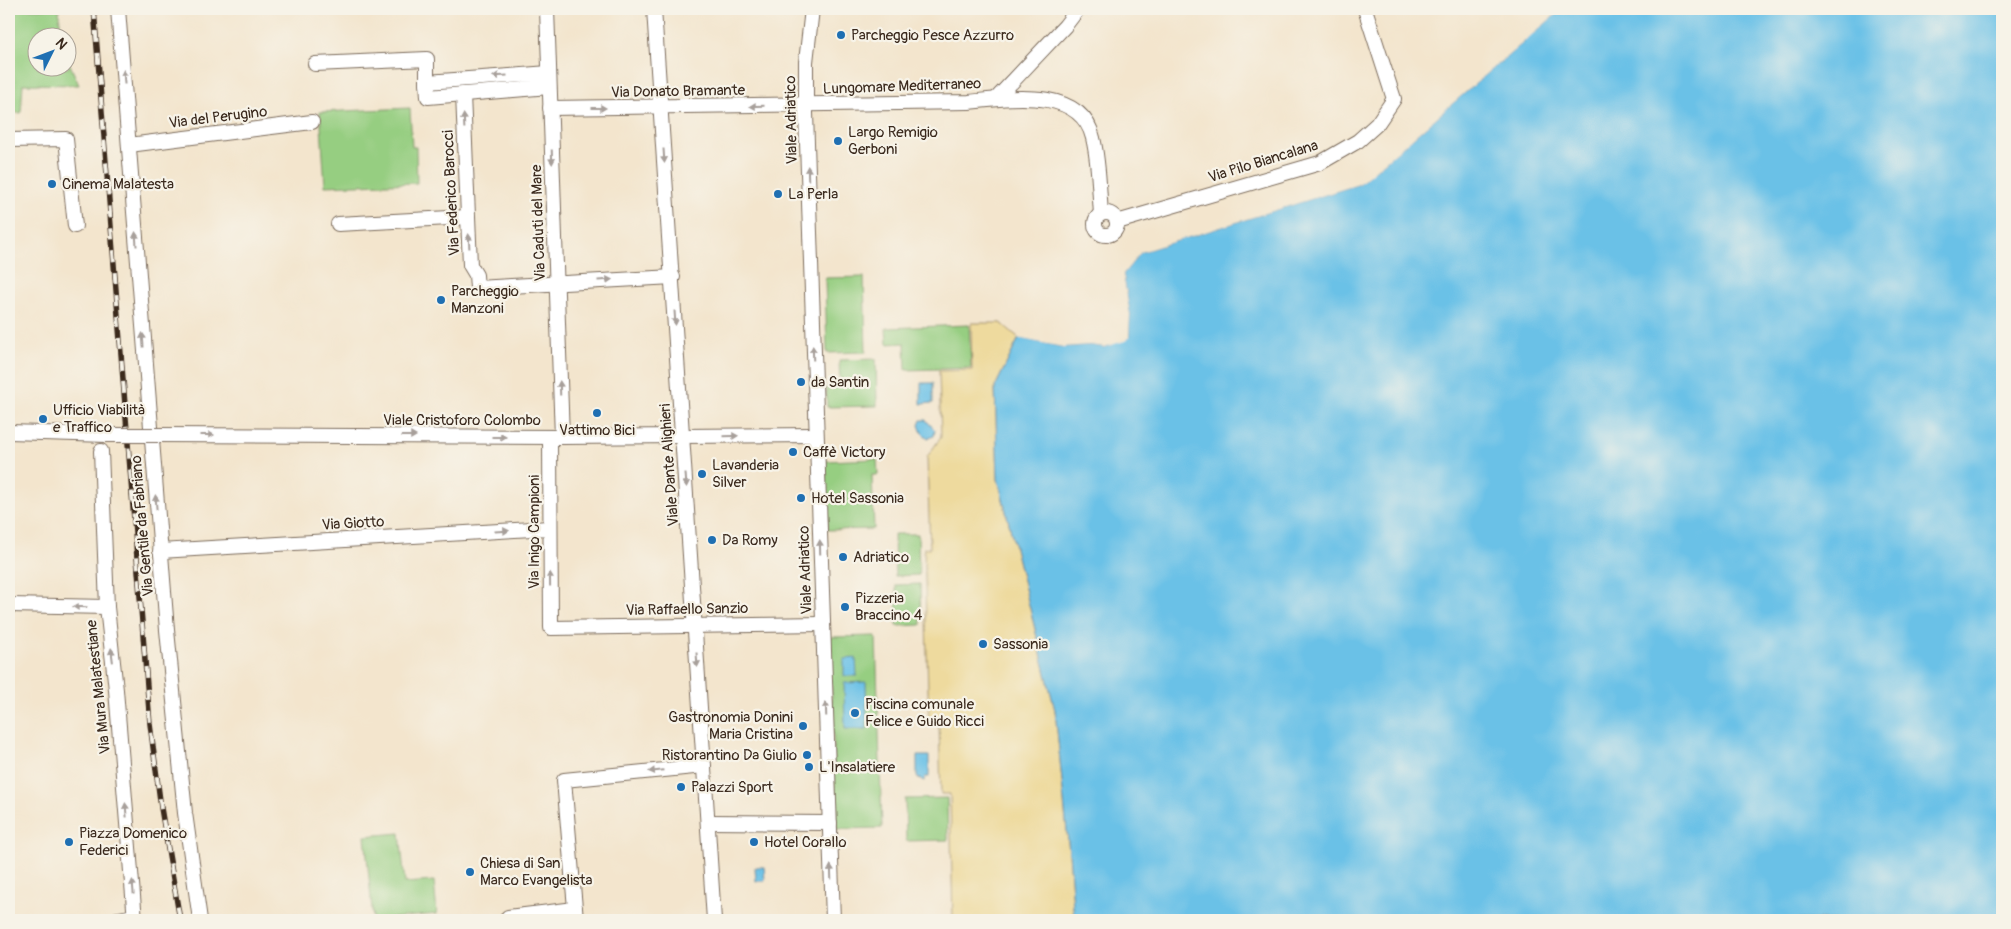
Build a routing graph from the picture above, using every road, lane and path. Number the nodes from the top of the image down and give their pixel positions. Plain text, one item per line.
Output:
1 (118, 9) edge
2 (547, 9) edge
3 (654, 9) edge
4 (812, 9) edge
5 (1078, 9) edge
6 (1364, 9) edge
7 (315, 64) dead end
8 (549, 73) junction
9 (428, 82) junction
10 (549, 87) junction
11 (463, 94) junction
12 (996, 99) junction
13 (806, 105) junction
14 (660, 107) junction
15 (550, 108) junction
16 (312, 122) dead end
17 (9, 140) edge
18 (129, 145) junction
19 (468, 217) junction
20 (338, 224) dead end
21 (74, 226) dead end
22 (673, 277) junction
23 (556, 283) junction
24 (9, 432) edge
25 (816, 435) junction
26 (683, 436) junction
27 (556, 437) junction
28 (101, 451) dead end
29 (549, 528) junction
30 (160, 551) junction
31 (9, 605) edge
32 (107, 607) junction
33 (823, 624) junction
34 (695, 625) junction
35 (551, 628) joint
36 (704, 766) junction
37 (708, 822) junction
38 (830, 823) junction
39 (575, 915) edge
40 (508, 917) dead end
41 (135, 918) edge
42 (113, 920) edge
43 (200, 920) edge
44 (714, 920) edge
45 (833, 920) edge

18 -> 1 street, Via Gentile da Fabriano
2 - 8 street, Via Caduti del Mare
3 - 14 street, Viale Dante Alighieri
4 - 13 street, Viale Adriatico
5 - 12 street, Lungomare Mediterraneo
6 - 12 street, Via Pilo Biancalana
7 - 9 street
8 -> 9 street
8 - 10 street, Via Caduti del Mare
9 - 11 street
10 - 11 street
10 - 15 street, Via Caduti del Mare
19 -> 11 street, Via Federico Barocci
12 - 13 street, Lungomare Mediterraneo
13 -> 14 street, Via Donato Bramante
25 -> 13 street, Viale Adriatico
15 -> 14 street, Via Donato Bramante
14 -> 22 street, Viale Dante Alighieri
15 -> 23 street, Via Caduti del Mare
16 - 18 street, Via del Perugino
17 - 21 street
30 -> 18 street, Via Gentile da Fabriano
19 - 20 street
23 -> 19 street, Via Federico Barocci
23 -> 22 street
22 -> 26 street, Viale Dante Alighieri
27 -> 23 street, Via Caduti del Mare
24 -> 27 street, Viale Cristoforo Colombo, bridge
26 -> 25 street, Viale Cristoforo Colombo
33 -> 25 street, Viale Adriatico
26 - 27 street, Viale Cristoforo Colombo
26 -> 34 street, Viale Dante Alighieri
27 - 29 street, Via Inigo Campioni
28 - 32 street, Via Mura Malatestiane
30 -> 29 street, Via Giotto
35 -> 29 street, Via Inigo Campioni
30 - 43 street, Via Gentile da Fabriano
32 -> 31 street
41 -> 32 street, Via Mura Malatestiane
33 - 34 street, Via Raffaello Sanzio
38 -> 33 street, Viale Adriatico
34 - 35 street, Via Raffaello Sanzio
34 -> 36 street, Viale Dante Alighieri
36 - 37 street, Viale Dante Alighieri
36 -> 39 street
37 - 38 street
37 - 44 street, Viale Dante Alighieri
45 -> 38 street, Viale Adriatico
39 - 40 street
41 - 42 street

